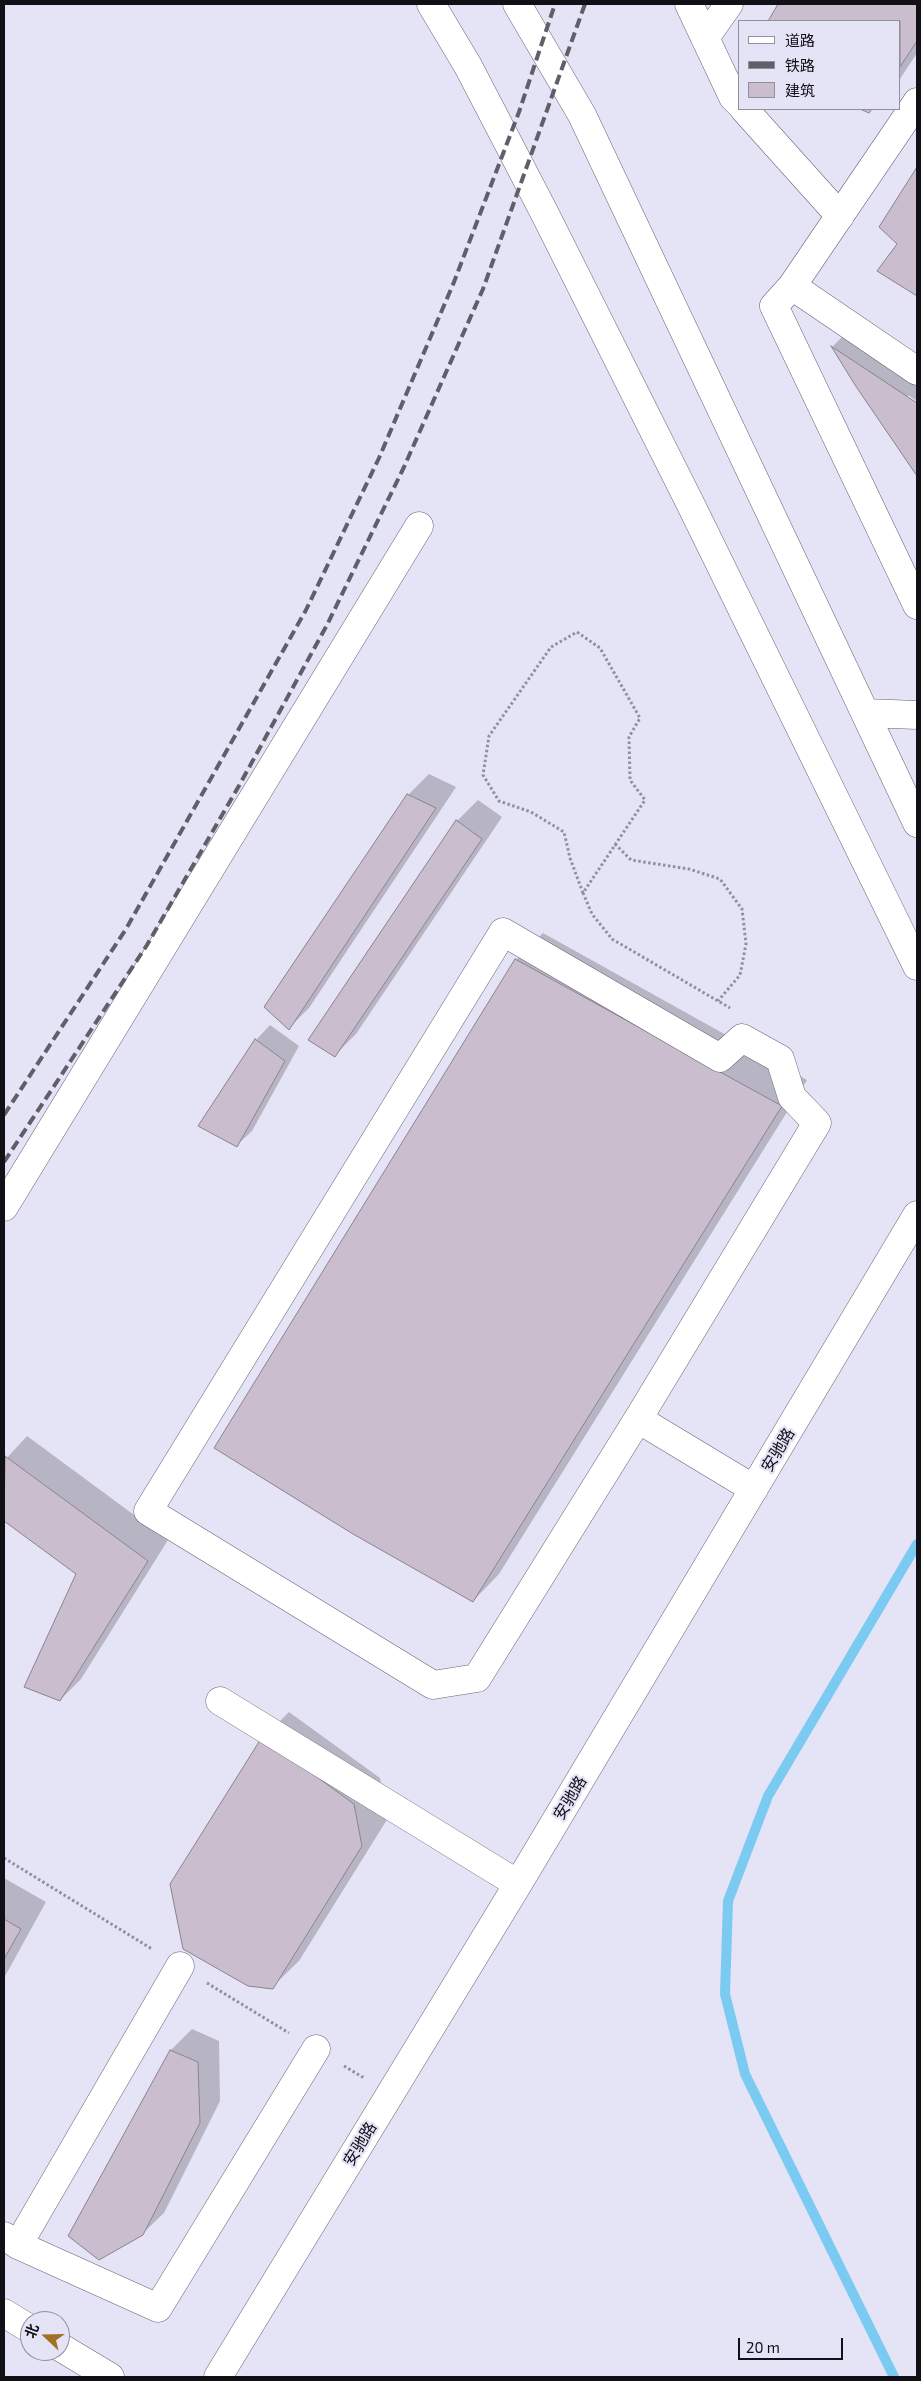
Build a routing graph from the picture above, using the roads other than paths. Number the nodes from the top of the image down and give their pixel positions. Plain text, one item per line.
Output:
1 (431, 4) edge
2 (517, 4) edge
3 (689, 4) edge
4 (729, 4) edge
5 (705, 38) junction
6 (738, 102) edge
7 (917, 102) edge
8 (745, 110) edge
9 (840, 216) junction
10 (792, 286) junction
11 (917, 370) edge
12 (419, 526) dead end
13 (917, 605) edge
14 (866, 713) junction
15 (917, 715) edge
16 (917, 823) edge
17 (917, 966) edge
18 (4, 1206) edge
19 (917, 1215) edge
20 (638, 1420) junction
21 (754, 1489) junction
22 (220, 1701) dead end
23 (518, 1884) junction
24 (180, 1966) dead end
25 (316, 2049) dead end
26 (11, 2241) edge
27 (4, 2313) edge
28 (20, 2323) edge
29 (70, 2353) edge
30 (110, 2377) edge
31 (218, 2377) edge

1 - 17 street
2 - 14 street
3 - 5 street
4 - 5 street
5 - 6 street
7 - 9 street
8 - 9 street
9 - 10 street
10 - 11 street
10 - 13 street
12 - 18 street
14 - 15 street
14 - 16 street
19 - 21 street, 安驰路
20 - 20 street
20 - 21 street
21 - 23 street, 安驰路
22 - 23 street
23 - 31 street, 安驰路
24 - 26 street
25 - 26 street
27 - 28 street
29 - 30 street

